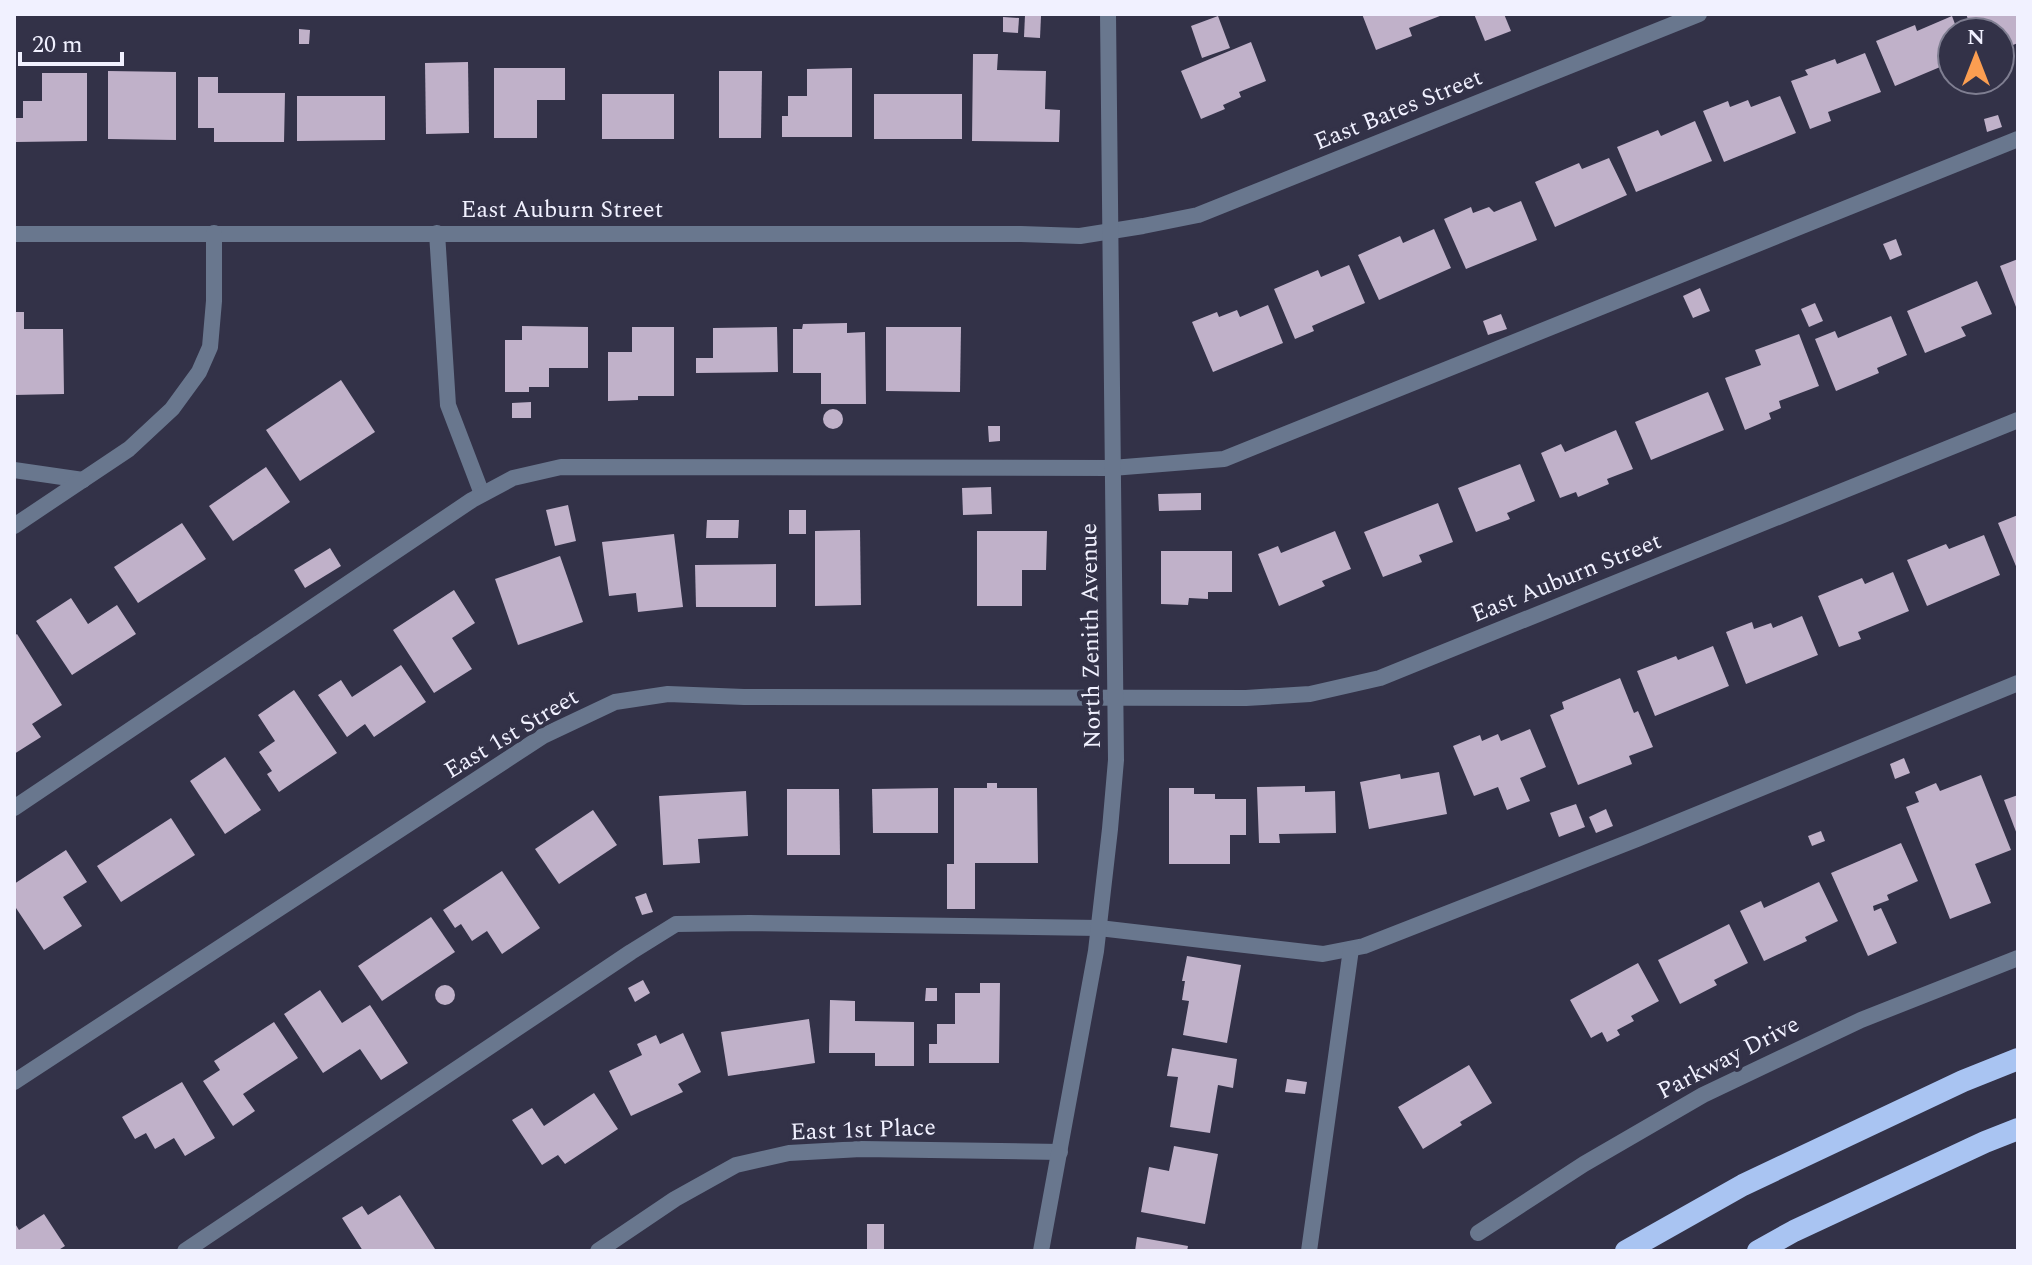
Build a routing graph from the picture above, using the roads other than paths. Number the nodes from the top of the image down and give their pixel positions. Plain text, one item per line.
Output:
1 (1108, 14) edge
2 (1699, 14) edge
3 (2018, 139) edge
4 (1109, 232) junction
5 (214, 233) junction
6 (437, 233) junction
7 (14, 234) edge
8 (2018, 420) edge
9 (1112, 468) junction
10 (14, 470) edge
11 (83, 480) junction
12 (482, 494) junction
13 (14, 526) edge
14 (2018, 683) edge
15 (1115, 698) junction
16 (14, 808) edge
17 (1099, 928) junction
18 (1351, 949) junction
19 (2018, 958) edge
20 (2018, 1059) edge
21 (14, 1082) edge
22 (2018, 1129) edge
23 (1060, 1152) junction
24 (1478, 1233) dead end
25 (1772, 1248) edge
26 (185, 1251) edge
27 (598, 1251) edge
28 (1041, 1251) edge
29 (1309, 1251) edge
30 (1626, 1251) edge

1 - 4 street, North Zenith Avenue
2 - 4 street, East Bates Street
3 - 9 street
4 - 6 street, East Auburn Street
4 - 9 street, North Zenith Avenue
5 - 6 street, East Auburn Street
5 - 7 street, East Auburn Street
5 - 11 street
6 - 12 street
8 - 15 street, East Auburn Street
9 - 12 street
9 - 15 street, North Zenith Avenue
10 - 11 street
11 - 13 street
12 - 16 street
14 - 18 street
15 - 17 street, North Zenith Avenue
15 - 21 street, East 1st Street
17 - 18 street
17 - 23 street, North Zenith Avenue
17 - 26 street
18 - 29 street
19 - 24 street, Parkway Drive
20 - 30 highway
22 - 25 highway
23 - 27 street, East 1st Place
23 - 28 street, North Zenith Avenue

